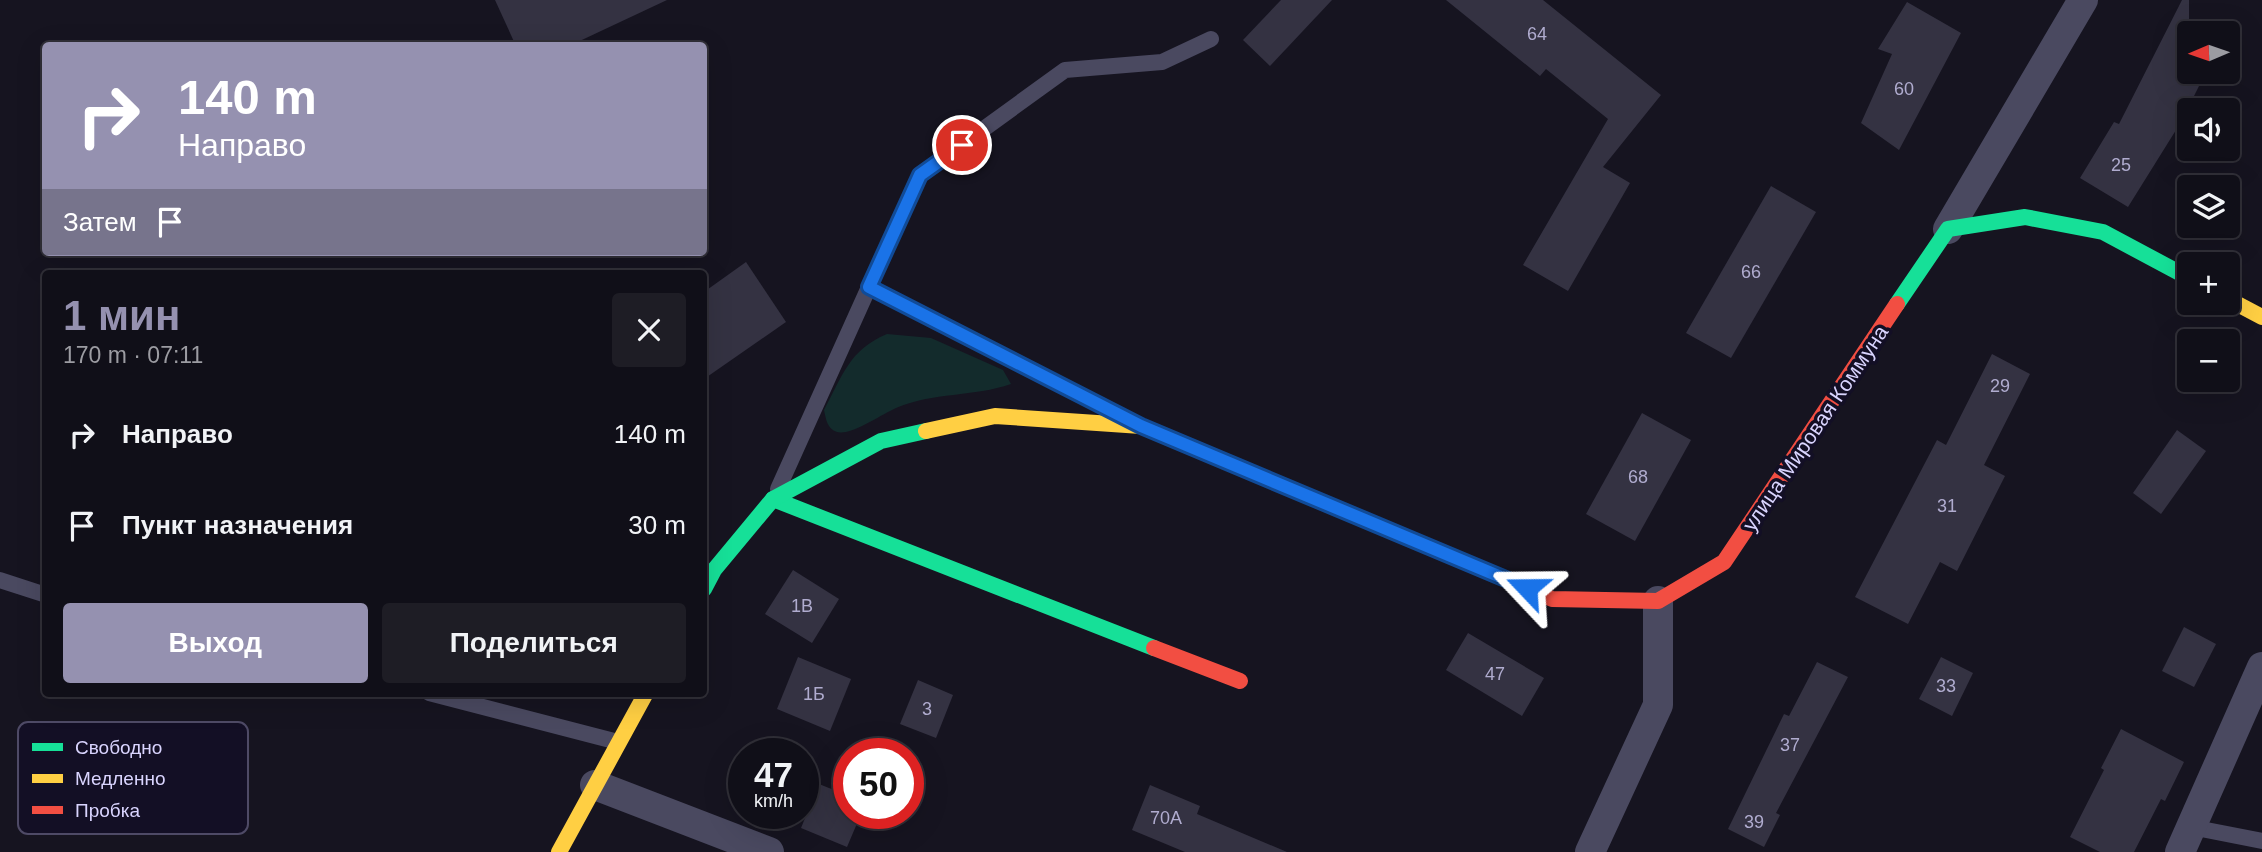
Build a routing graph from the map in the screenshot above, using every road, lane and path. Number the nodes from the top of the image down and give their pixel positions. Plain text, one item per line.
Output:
1 (2083, 0) edge
2 (1211, 38) dead end
3 (1948, 229) junction
4 (2177, 272) edge
5 (869, 287) junction
6 (2240, 305) edge
7 (2262, 317) edge
8 (1141, 426) junction
9 (773, 499) junction
10 (0, 580) edge
11 (707, 583) edge
12 (42, 594) edge
13 (1658, 601) junction
14 (2262, 667) edge
15 (1240, 681) dead end
16 (444, 697) edge
17 (644, 697) edge
18 (618, 742) junction
19 (595, 785) junction
20 (2186, 839) edge
21 (2262, 841) edge
22 (559, 852) edge
23 (769, 852) edge
24 (1590, 852) edge

1 - 3 street, улица Мировая Коммуна
2 - 5 lane
3 - 4 main road
3 - 13 main road, улица Мировая Коммуна
5 - 8 lane
5 - 9 lane
6 - 7 main road
8 - 9 main road
8 - 13 main road
9 - 11 main road
9 - 15 main road
10 - 12 lane
13 - 24 street
14 - 20 street
16 - 18 lane
17 - 18 main road
18 - 19 main road
19 - 22 main road
19 - 23 street
20 - 21 lane

